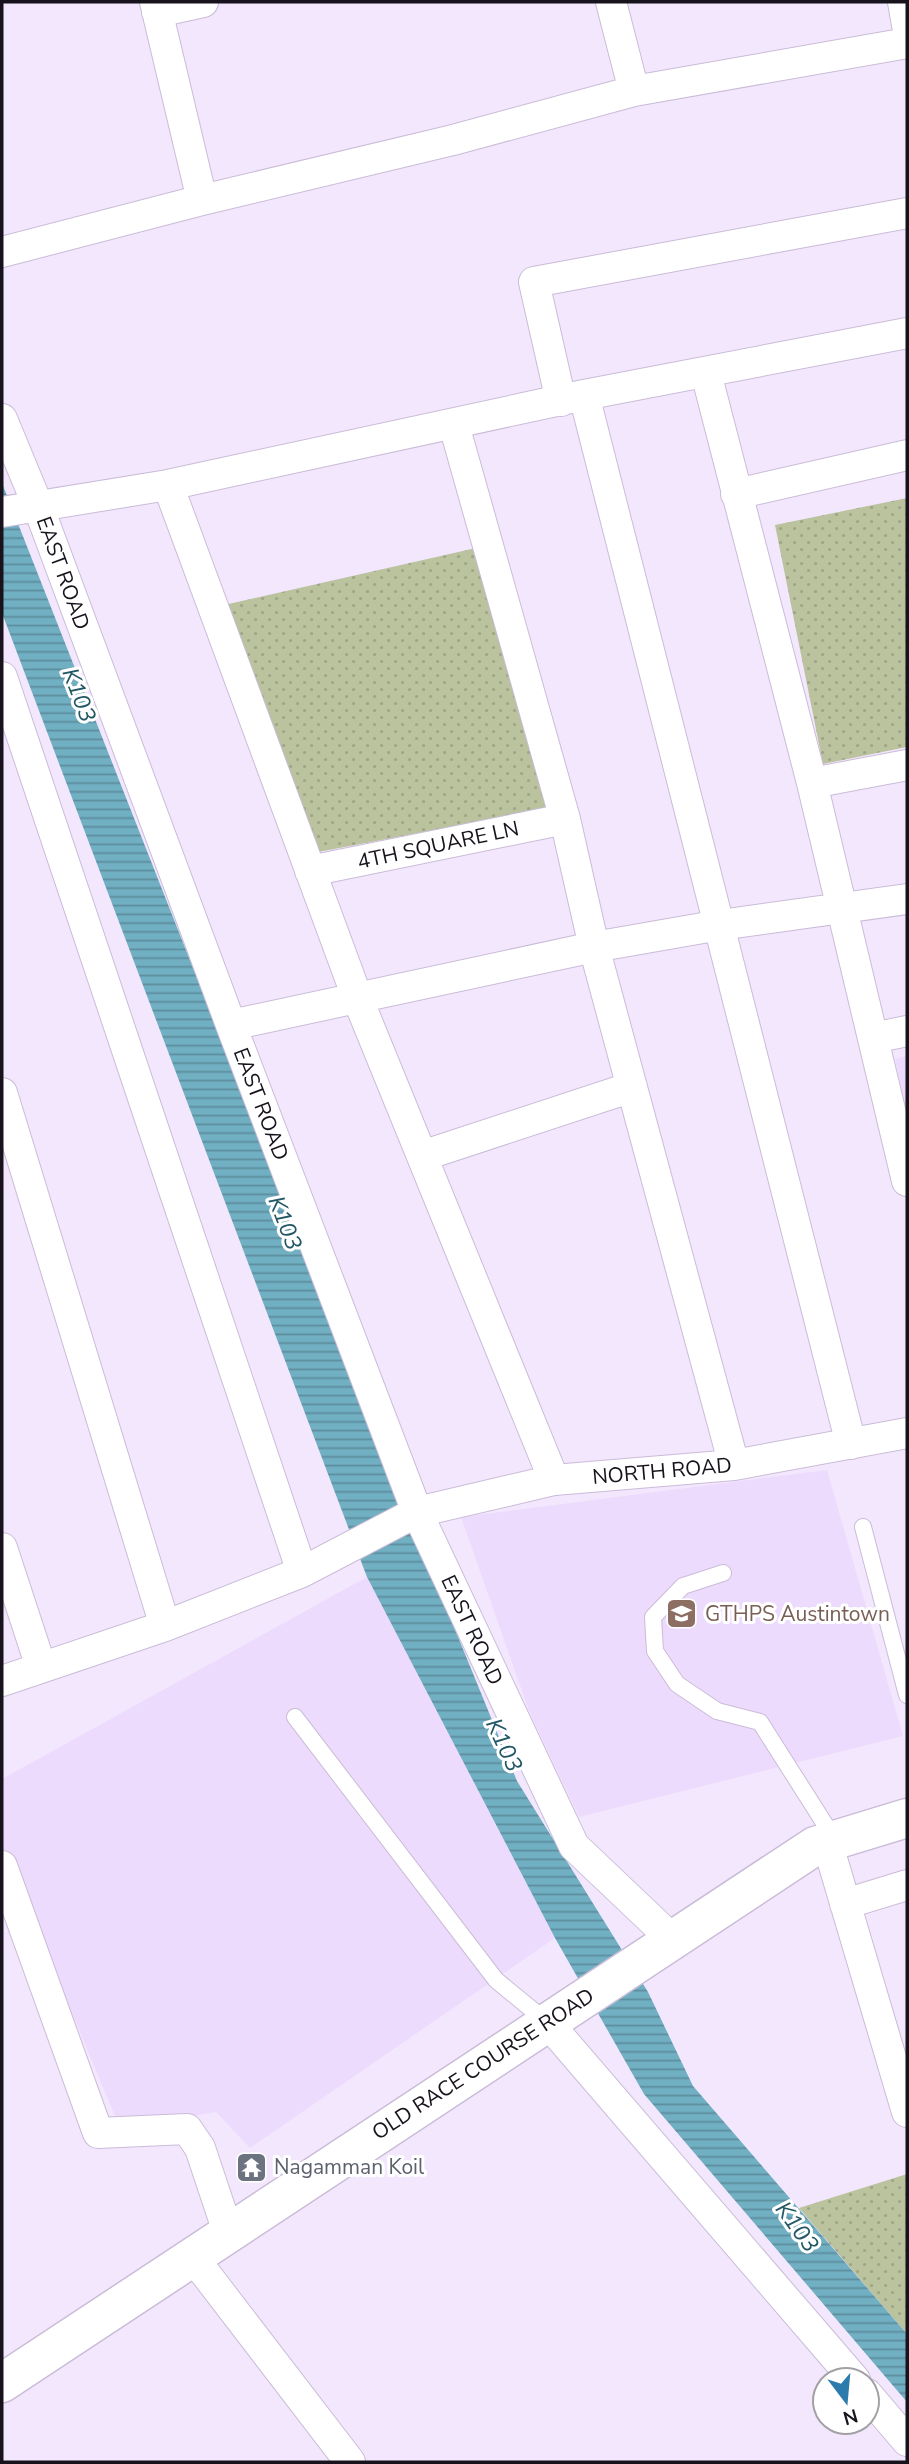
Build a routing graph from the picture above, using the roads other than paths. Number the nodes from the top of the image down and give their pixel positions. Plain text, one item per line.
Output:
1 (203, 2) edge
2 (611, 2) edge
3 (903, 2) edge
4 (156, 7) edge
5 (907, 24) edge
6 (907, 43) edge
7 (634, 91) junction
8 (202, 200) junction
9 (907, 213) edge
10 (2, 252) edge
11 (907, 333) edge
12 (706, 373) junction
13 (572, 398) junction
14 (2, 419) edge
15 (454, 425) junction
16 (907, 455) edge
17 (168, 485) junction
18 (736, 494) junction
19 (19, 509) edge
20 (2, 677) edge
21 (907, 765) edge
22 (812, 783) junction
23 (565, 819) junction
24 (310, 871) junction
25 (907, 899) edge
26 (842, 910) junction
27 (720, 925) junction
28 (594, 947) junction
29 (358, 997) junction
30 (231, 1025) junction
31 (907, 1031) edge
32 (873, 1038) junction
33 (632, 1087) junction
34 (2, 1093) edge
35 (422, 1156) junction
36 (907, 1181) edge
37 (907, 1433) edge
38 (851, 1444) junction
39 (734, 1465) junction
40 (554, 1480) junction
41 (417, 1511) junction
42 (863, 1527) dead end
43 (2, 1548) edge
44 (302, 1572) junction
45 (723, 1573) dead end
46 (165, 1626) junction
47 (41, 1667) junction
48 (2, 1681) edge
49 (907, 1695) edge
50 (295, 1717) dead end
51 (907, 1818) edge
52 (831, 1841) junction
53 (2, 1866) edge
54 (907, 1885) edge
55 (845, 1904) junction
56 (673, 1940) junction
57 (547, 2022) junction
58 (907, 2112) edge
59 (228, 2232) junction
60 (192, 2256) junction
61 (843, 2366) edge
62 (2, 2383) edge
63 (881, 2410) edge
64 (907, 2441) edge
65 (350, 2462) edge

1 - 4 street
2 - 7 street
3 - 5 street
4 - 8 street
6 - 7 street
7 - 8 street
8 - 10 street
9 - 13 street
11 - 12 street
12 - 13 street
12 - 18 street
13 - 15 street
13 - 27 street
14 - 19 street, EAST ROAD
15 - 17 street
15 - 23 street
16 - 18 street
17 - 19 street
17 - 24 street
18 - 22 street
19 - 30 street, EAST ROAD
20 - 44 street
21 - 22 street
22 - 26 street
23 - 24 street, 4TH SQUARE LN
23 - 28 street
24 - 29 street
25 - 26 street
26 - 27 street
26 - 32 street
27 - 28 street
27 - 38 street
28 - 29 street
28 - 33 street
29 - 30 street
29 - 35 street
30 - 41 street, EAST ROAD
31 - 32 street
32 - 36 street
33 - 35 street
33 - 39 street
34 - 46 street
35 - 40 street
37 - 38 street, NORTH ROAD
38 - 39 street, NORTH ROAD
39 - 40 street, NORTH ROAD
40 - 41 street, NORTH ROAD
41 - 44 street, NORTH ROAD
41 - 56 street, EAST ROAD
42 - 49 lane
43 - 47 street
44 - 46 street, NORTH ROAD
45 - 52 lane
46 - 47 street, NORTH ROAD
47 - 48 street, NORTH ROAD
50 - 57 lane
51 - 52 street, OLD RACE COURSE ROAD
52 - 55 street
52 - 56 street, OLD RACE COURSE ROAD
53 - 59 street
54 - 55 street
55 - 58 street
56 - 57 street, OLD RACE COURSE ROAD
57 - 59 street, OLD RACE COURSE ROAD
57 - 61 street
59 - 60 street, OLD RACE COURSE ROAD
60 - 62 street, OLD RACE COURSE ROAD
60 - 65 street
63 - 64 street

